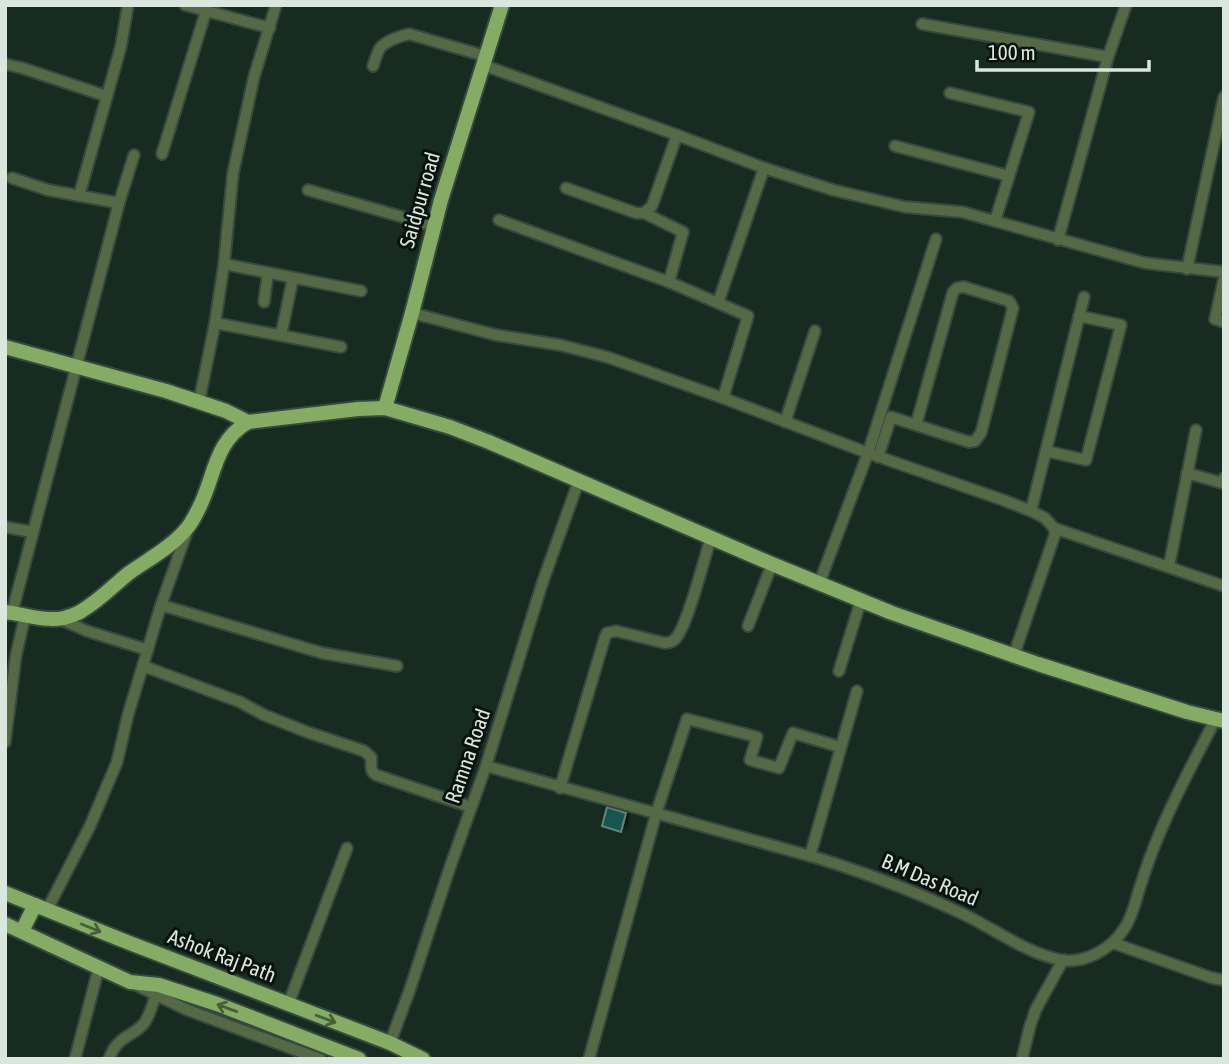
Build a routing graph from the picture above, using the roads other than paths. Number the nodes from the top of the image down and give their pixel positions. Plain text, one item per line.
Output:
1 (128, 5) edge
2 (185, 5) edge
3 (276, 5) edge
4 (502, 5) edge
5 (1126, 5) edge
6 (206, 11) junction
7 (922, 24) dead end
8 (270, 28) junction
9 (1108, 57) junction
10 (484, 61) junction
11 (5, 64) edge
12 (373, 66) dead end
13 (950, 93) dead end
14 (106, 96) junction
15 (1224, 97) edge
16 (677, 135) junction
17 (895, 146) dead end
18 (162, 154) dead end
19 (134, 155) dead end
20 (764, 168) junction
21 (1009, 176) junction
22 (12, 178) dead end
23 (566, 188) dead end
24 (308, 190) dead end
25 (79, 196) junction
26 (118, 203) junction
27 (644, 213) junction
28 (499, 220) dead end
29 (995, 221) junction
30 (434, 226) junction
31 (936, 239) dead end
32 (1058, 240) junction
33 (224, 264) junction
34 (1187, 269) junction
35 (1224, 272) edge
36 (268, 273) junction
37 (293, 278) junction
38 (1224, 278) edge
39 (668, 282) junction
40 (361, 291) dead end
41 (1084, 297) dead end
42 (264, 302) dead end
43 (718, 303) junction
44 (412, 313) junction
45 (1079, 316) junction
46 (1224, 322) edge
47 (215, 323) junction
48 (815, 331) dead end
49 (281, 335) junction
50 (5, 347) edge
51 (341, 347) dead end
52 (75, 367) junction
53 (723, 398) junction
54 (199, 402) junction
55 (385, 408) junction
56 (247, 422) junction
57 (785, 422) junction
58 (916, 425) junction
59 (1196, 430) dead end
60 (1046, 451) junction
61 (873, 455) junction
62 (1188, 473) junction
63 (1224, 478) edge
64 (579, 480) junction
65 (1031, 511) junction
66 (5, 527) edge
67 (188, 527) junction
68 (1054, 528) junction
69 (33, 532) junction
70 (711, 537) junction
71 (772, 564) junction
72 (1169, 566) junction
73 (820, 584) junction
74 (1224, 586) edge
75 (861, 600) junction
76 (161, 605) junction
77 (14, 613) edge
78 (60, 619) junction
79 (748, 626) dead end
80 (148, 650) junction
81 (1014, 655) junction
82 (143, 666) junction
83 (397, 666) dead end
84 (839, 671) dead end
85 (857, 691) dead end
86 (1219, 721) edge
87 (5, 742) edge
88 (840, 747) junction
89 (486, 766) junction
90 (561, 788) junction
91 (471, 807) junction
92 (656, 814) junction
93 (347, 848) dead end
94 (810, 856) junction
95 (5, 892) edge
96 (41, 908) junction
97 (5, 923) edge
98 (22, 931) junction
99 (1113, 943) junction
100 (1063, 960) junction
101 (99, 967) junction
102 (1224, 980) edge
103 (157, 990) junction
104 (288, 1005) junction
105 (390, 1043) junction
106 (75, 1059) edge
107 (109, 1059) edge
108 (320, 1059) edge
109 (359, 1059) edge
110 (423, 1059) edge
111 (589, 1059) edge
112 (1022, 1059) edge

1 - 14 street
2 - 6 street
3 - 8 street
4 - 10 main road, Saidpur road
5 - 9 street
6 - 8 street
6 - 18 street
7 - 9 street
8 - 33 street
9 - 32 street
10 - 12 street
10 - 16 street
10 - 30 main road, Saidpur road
11 - 14 street
13 - 21 street
14 - 25 street
15 - 34 street
16 - 20 street
16 - 27 street
17 - 21 street
19 - 26 street
20 - 29 street
20 - 43 street
21 - 29 street
22 - 25 street
23 - 27 street
24 - 30 street
25 - 26 street
26 - 52 street
27 - 39 street
28 - 39 street
29 - 32 street
30 - 44 main road, Saidpur road
31 - 61 street
32 - 34 street
33 - 36 street
33 - 47 street
34 - 35 street
36 - 37 street
36 - 42 street
37 - 40 street
37 - 49 street
38 - 46 street
39 - 43 street
41 - 45 street
43 - 53 street
44 - 53 street
44 - 55 main road, Saidpur road
45 - 60 street
45 - 60 street
47 - 49 street
47 - 54 street
48 - 57 street
49 - 51 street
50 - 52 main road
52 - 54 main road
52 - 69 street
53 - 57 street
54 - 56 main road
55 - 56 main road
55 - 64 main road
56 - 67 main road
57 - 61 street
58 - 58 street
58 - 61 street
59 - 62 street
60 - 65 street
61 - 65 street
61 - 73 street
62 - 63 street
62 - 72 street
64 - 70 main road
64 - 89 street, Ramna Road
65 - 68 street
66 - 69 street
67 - 76 street
67 - 78 main road
68 - 72 street
68 - 81 street
69 - 77 street
70 - 71 main road
70 - 90 street
71 - 73 main road
71 - 79 street
72 - 74 street
73 - 75 main road
75 - 81 main road
75 - 84 street
76 - 80 street
76 - 83 street
77 - 78 main road
77 - 87 street
78 - 80 street
80 - 82 street
81 - 86 main road
82 - 91 street
82 - 96 street
85 - 88 street
86 - 99 street
88 - 92 street
88 - 94 street
89 - 90 street, B.M Das Road
89 - 91 street, Ramna Road
90 - 92 street, B.M Das Road
91 - 105 street, Ramna Road
92 - 94 street, B.M Das Road
92 - 111 street
93 - 104 street
94 - 100 street, B.M Das Road
95 - 96 main road, Ashok Raj Path
96 - 98 main road
96 -> 104 main road, Ashok Raj Path
97 - 98 main road
98 - 101 main road
99 - 100 street, B.M Das Road
99 - 102 street
100 - 112 street
101 - 103 main road
101 - 106 street
103 - 107 street
103 - 108 street
109 -> 103 main road
104 -> 105 main road, Ashok Raj Path
105 - 110 main road, Ashok Raj Path

